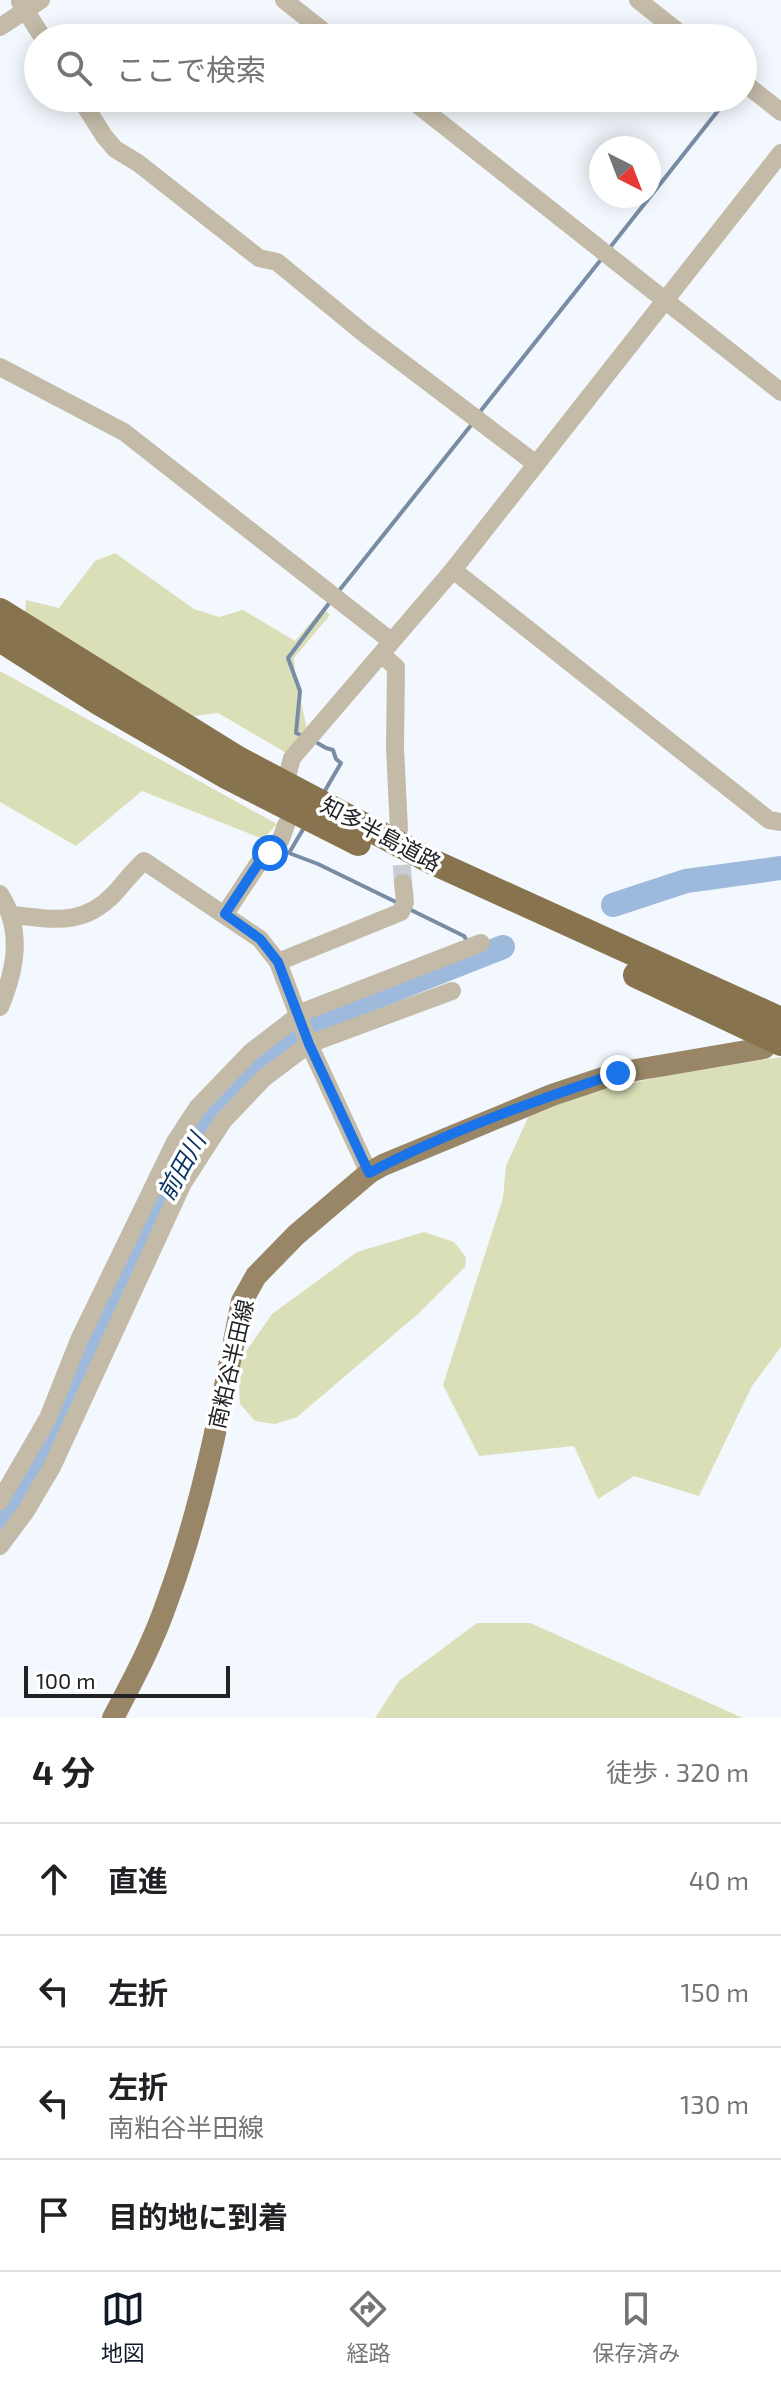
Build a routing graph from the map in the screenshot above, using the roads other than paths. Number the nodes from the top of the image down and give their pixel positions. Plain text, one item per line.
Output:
1 (284, 0) edge
2 (638, 0) edge
3 (28, 3) edge
4 (37, 24) edge
5 (314, 24) edge
6 (668, 24) edge
7 (0, 27) edge
8 (757, 93) edge
9 (89, 112) edge
10 (427, 112) edge
11 (781, 112) edge
12 (781, 153) edge
13 (667, 300) junction
14 (0, 367) edge
15 (781, 392) edge
16 (536, 464) junction
17 (453, 570) junction
18 (0, 611) edge
19 (0, 639) edge
20 (386, 648) junction
21 (288, 773) dead end
22 (781, 822) edge
23 (286, 825) dead end
24 (399, 830) tunnel mouth
25 (403, 883) tunnel mouth
26 (0, 894) edge
27 (225, 914) junction
28 (13, 915) junction
29 (481, 943) dead end
30 (278, 962) junction
31 (452, 991) dead end
32 (0, 1007) edge
33 (298, 1016) junction
34 (781, 1020) edge
35 (309, 1044) junction
36 (772, 1046) edge
37 (369, 1173) junction
38 (0, 1501) edge
39 (0, 1546) edge
40 (113, 1718) edge

1 - 5 street
2 - 6 street
3 - 4 street
3 - 7 street
8 - 11 street
9 - 16 street
10 - 13 street
12 - 13 street
13 - 15 street
13 - 16 street
14 - 20 street
16 - 17 street
17 - 20 street
17 - 22 street
18 - 34 highway, 知多半島道路
19 - 36 highway, 知多半島道路
20 - 21 street
20 - 24 street
23 - 27 street
25 - 30 street
26 - 28 street
27 - 28 street
27 - 30 street
28 - 32 street
29 - 33 street
30 - 33 street
31 - 35 street
33 - 35 street
33 - 38 street
35 - 37 street
35 - 39 street
36 - 37 main road, 南粕谷半田線
37 - 40 main road, 南粕谷半田線

